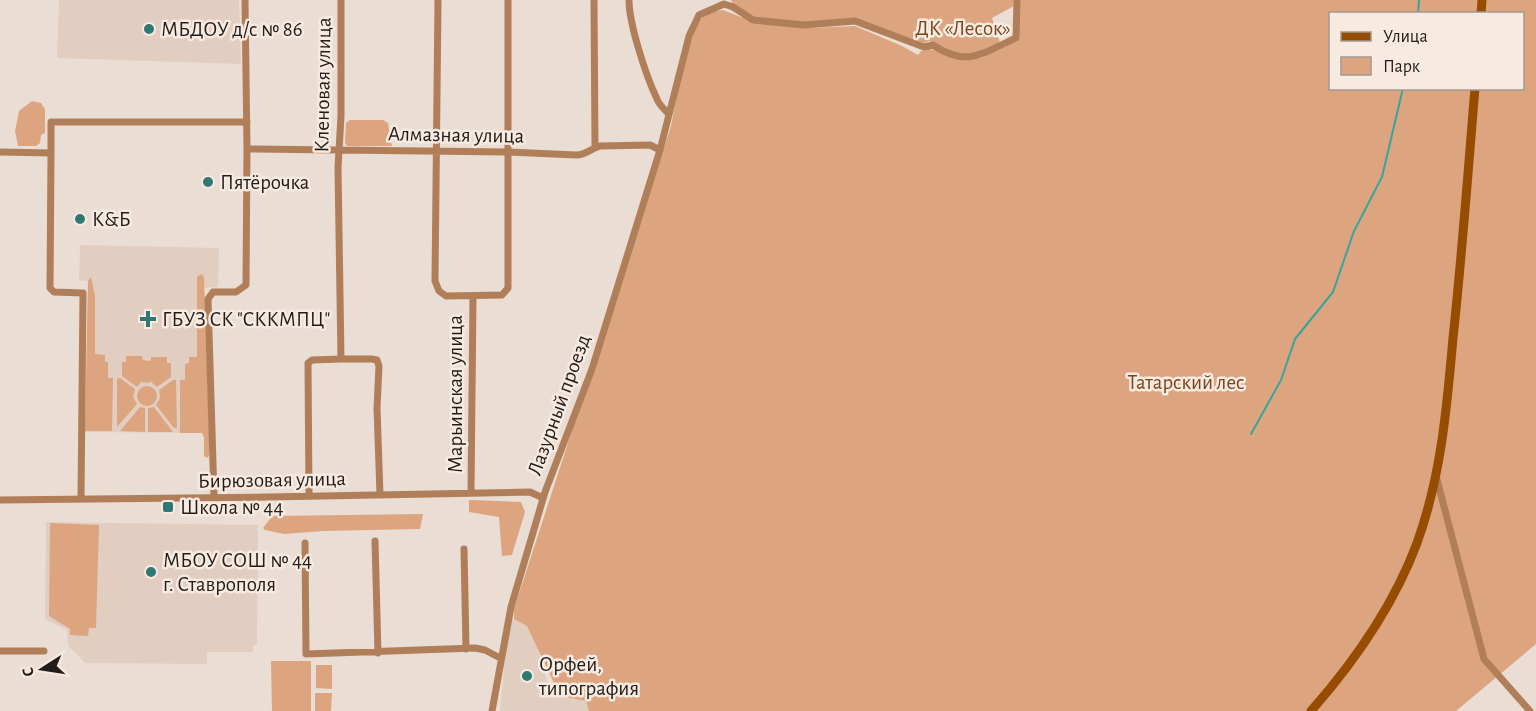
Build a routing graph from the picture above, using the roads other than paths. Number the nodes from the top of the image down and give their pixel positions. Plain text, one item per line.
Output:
1 (245, 0) edge
2 (341, 0) edge
3 (438, 0) edge
4 (508, 0) edge
5 (594, 0) edge
6 (628, 0) edge
7 (1017, 0) edge
8 (725, 2) edge
9 (1475, 90) edge
10 (669, 114) junction
11 (247, 122) junction
12 (595, 147) junction
13 (247, 149) junction
14 (340, 150) junction
15 (660, 150) junction
16 (438, 151) junction
17 (0, 152) edge
18 (507, 152) junction
19 (51, 153) junction
20 (473, 296) junction
21 (341, 359) junction
22 (1436, 475) junction
23 (471, 493) junction
24 (380, 495) junction
25 (309, 496) junction
26 (214, 497) junction
27 (81, 498) junction
28 (543, 498) junction
29 (0, 500) edge
30 (375, 541) dead end
31 (305, 543) dead end
32 (464, 549) dead end
33 (466, 649) junction
34 (0, 651) edge
35 (44, 651) dead end
36 (378, 653) junction
37 (501, 658) junction
38 (492, 711) edge
39 (1311, 711) edge
40 (1530, 711) edge

1 - 11 street
2 - 14 street, Кленовая улица
3 - 16 street, Марьинская улица
4 - 18 street, Марьинская улица
5 - 12 street
6 - 10 street
7 - 8 street
8 - 10 street, Лазурный проезд
9 - 22 main road
10 - 15 street, Лазурный проезд
11 - 13 street
11 - 19 street
12 - 15 street, Алмазная улица
12 - 18 street, Алмазная улица
13 - 14 street, Алмазная улица
13 - 26 street
14 - 16 street, Алмазная улица
14 - 21 street, Кленовая улица
15 - 28 street, Лазурный проезд
16 - 18 street, Алмазная улица
16 - 20 street, Марьинская улица
17 - 19 street
18 - 20 street, Марьинская улица
19 - 27 street
20 - 23 street, Марьинская улица
21 - 24 street
21 - 25 street
22 - 39 main road
22 - 40 street
23 - 24 street, Бирюзовая улица
23 - 28 street, Бирюзовая улица
24 - 25 street, Бирюзовая улица
25 - 26 street, Бирюзовая улица
26 - 27 street, Бирюзовая улица
27 - 29 street, Бирюзовая улица
28 - 37 street, Лазурный проезд
30 - 36 street
31 - 36 street
32 - 33 street
33 - 36 street
33 - 37 street
34 - 35 street
37 - 38 street, Лазурный проезд

